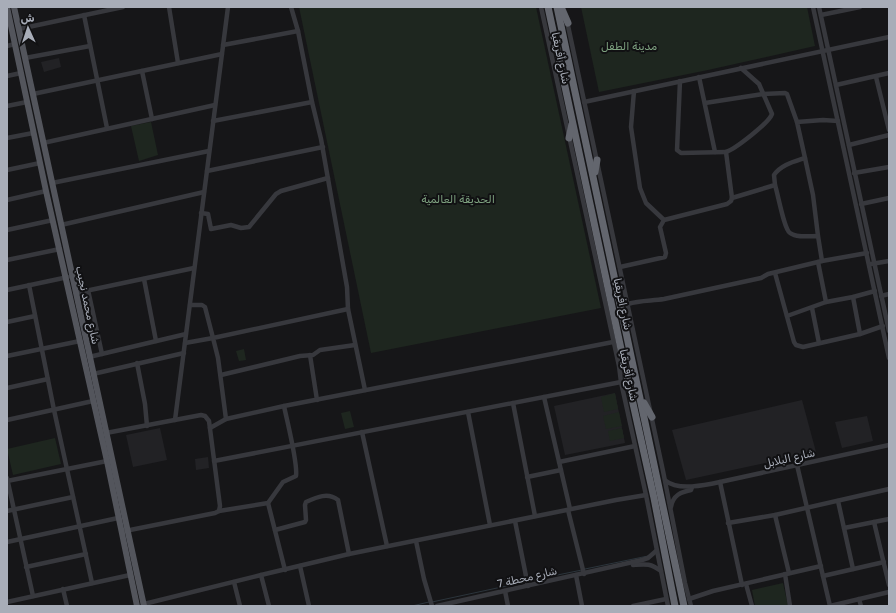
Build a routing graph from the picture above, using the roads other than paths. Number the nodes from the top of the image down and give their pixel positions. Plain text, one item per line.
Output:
1 (14, 7) edge
2 (123, 7) edge
3 (169, 7) edge
4 (228, 7) edge
5 (291, 7) edge
6 (541, 7) edge
7 (548, 7) edge
8 (557, 7) edge
9 (561, 7) edge
10 (564, 7) edge
11 (813, 7) edge
12 (819, 7) edge
13 (860, 7) edge
14 (7, 11) edge
15 (84, 15) junction
16 (821, 15) junction
17 (568, 23) junction
18 (19, 29) junction
19 (298, 31) junction
20 (889, 37) edge
21 (15, 44) junction
22 (223, 45) junction
23 (7, 46) edge
24 (90, 46) junction
25 (828, 50) junction
26 (823, 51) junction
27 (222, 54) junction
28 (25, 58) junction
29 (178, 63) junction
30 (741, 68) junction
31 (142, 71) junction
32 (21, 73) junction
33 (889, 73) edge
34 (7, 76) edge
35 (698, 77) junction
36 (876, 77) junction
37 (97, 81) junction
38 (680, 81) junction
39 (836, 85) junction
40 (634, 91) junction
41 (33, 94) junction
42 (763, 94) junction
43 (27, 102) junction
44 (312, 102) junction
45 (584, 102) junction
46 (705, 103) junction
47 (889, 104) edge
48 (215, 105) junction
49 (7, 106) edge
50 (883, 106) junction
51 (152, 119) junction
52 (213, 121) junction
53 (573, 122) junction
54 (797, 122) junction
55 (838, 122) junction
56 (107, 128) junction
57 (889, 130) edge
58 (34, 133) junction
59 (889, 136) edge
60 (7, 138) edge
61 (569, 138) junction
62 (43, 143) junction
63 (849, 146) junction
64 (322, 148) junction
65 (209, 151) junction
66 (715, 152) junction
67 (726, 152) junction
68 (806, 158) junction
69 (597, 160) junction
70 (40, 162) junction
71 (889, 167) edge
72 (7, 170) edge
73 (207, 170) junction
74 (854, 173) junction
75 (328, 178) junction
76 (594, 178) junction
77 (52, 184) junction
78 (775, 185) junction
79 (46, 191) junction
80 (204, 192) junction
81 (732, 198) junction
82 (889, 198) edge
83 (7, 200) edge
84 (861, 204) junction
85 (201, 213) junction
86 (53, 220) junction
87 (664, 220) junction
88 (61, 225) junction
89 (7, 230) edge
90 (818, 236) junction
91 (60, 249) junction
92 (867, 253) junction
93 (610, 254) junction
94 (7, 260) edge
95 (602, 261) junction
96 (820, 261) junction
97 (889, 261) edge
98 (872, 264) junction
99 (194, 268) junction
100 (616, 268) junction
101 (604, 272) junction
102 (774, 273) junction
103 (69, 277) junction
104 (144, 279) junction
105 (29, 285) junction
106 (7, 290) edge
107 (88, 290) junction
108 (875, 291) junction
109 (76, 293) junction
110 (889, 294) edge
111 (881, 296) junction
112 (853, 298) junction
113 (826, 302) junction
114 (628, 304) junction
115 (190, 305) junction
116 (812, 308) junction
117 (348, 309) junction
118 (35, 316) junction
119 (787, 316) junction
120 (7, 322) edge
121 (886, 326) edge
122 (889, 331) edge
123 (186, 334) junction
124 (860, 334) junction
125 (213, 338) junction
126 (80, 341) junction
127 (156, 341) junction
128 (612, 342) junction
129 (185, 343) junction
130 (819, 343) junction
131 (355, 345) junction
132 (42, 348) junction
133 (184, 353) junction
134 (102, 354) junction
135 (310, 355) junction
136 (7, 356) edge
137 (89, 357) junction
138 (889, 358) edge
139 (137, 363) junction
140 (621, 365) junction
141 (93, 374) junction
142 (221, 375) junction
143 (48, 379) junction
144 (621, 382) junction
145 (7, 388) edge
146 (365, 390) junction
147 (640, 396) junction
148 (544, 397) junction
149 (317, 400) junction
150 (93, 401) junction
151 (513, 403) junction
152 (284, 406) junction
153 (54, 410) junction
154 (468, 412) junction
155 (652, 417) junction
156 (226, 419) junction
157 (7, 420) edge
158 (175, 420) junction
159 (147, 426) junction
160 (210, 428) junction
161 (362, 432) junction
162 (106, 433) junction
163 (888, 444) edge
164 (292, 446) junction
165 (635, 446) junction
166 (107, 461) junction
167 (214, 461) junction
168 (559, 462) junction
169 (797, 465) junction
170 (67, 469) junction
171 (561, 470) junction
172 (528, 477) junction
173 (7, 480) edge
174 (666, 481) junction
175 (720, 482) junction
176 (692, 487) junction
177 (889, 490) edge
178 (646, 495) junction
179 (73, 497) junction
180 (838, 501) junction
181 (268, 503) junction
182 (808, 507) junction
183 (569, 509) junction
184 (671, 509) junction
185 (14, 510) junction
186 (7, 511) edge
187 (219, 511) junction
188 (775, 515) junction
189 (535, 516) junction
190 (118, 518) junction
191 (889, 519) edge
192 (515, 521) junction
193 (874, 522) junction
194 (728, 524) junction
195 (490, 525) junction
196 (80, 526) junction
197 (844, 528) junction
198 (128, 530) junction
199 (275, 530) junction
200 (121, 531) junction
201 (20, 539) junction
202 (416, 541) junction
203 (7, 542) edge
204 (387, 546) junction
205 (656, 551) junction
206 (86, 554) junction
207 (349, 554) junction
208 (884, 562) junction
209 (621, 565) junction
210 (300, 566) junction
211 (821, 566) junction
212 (26, 567) junction
213 (854, 569) junction
214 (285, 570) junction
215 (661, 571) junction
216 (584, 574) junction
217 (787, 574) junction
218 (130, 575) junction
219 (261, 575) junction
220 (576, 575) junction
221 (823, 576) junction
222 (234, 582) junction
223 (92, 583) junction
224 (744, 585) junction
225 (889, 585) edge
226 (528, 586) junction
227 (63, 589) junction
228 (505, 592) junction
229 (889, 592) edge
230 (33, 596) junction
231 (666, 599) junction
232 (689, 599) junction
233 (859, 599) junction
234 (7, 602) edge
235 (144, 605) edge
236 (67, 606) edge
237 (137, 606) edge
238 (240, 606) edge
239 (269, 606) edge
240 (309, 606) edge
241 (432, 606) edge
242 (437, 606) edge
243 (508, 606) edge
244 (582, 606) edge
245 (633, 606) edge
246 (668, 606) edge
247 (675, 606) edge
248 (684, 606) edge
249 (691, 606) edge
250 (752, 606) edge
251 (790, 606) edge
252 (830, 606) edge
253 (861, 606) edge

1 - 18 main road, شارع محمد نجيب
2 - 15 street
3 - 29 street
4 - 22 street
5 - 19 street
6 - 61 street, شارع أفريقيا
7 - 53 highway, شارع افريقيا
8 - 76 highway, شارع افريقيا
9 - 17 highway
10 - 17 street, شارع أفريقيا
11 - 26 street
12 - 16 street
13 - 16 street
14 - 21 main road, شارع محمد نجيب
15 - 18 street
15 - 24 street
16 - 25 street
17 - 45 street, شارع أفريقيا
18 - 28 main road, شارع محمد نجيب
19 - 22 street
19 - 44 street
20 - 25 street
21 - 23 street
21 - 32 main road, شارع محمد نجيب
22 - 27 street
24 - 28 street
24 - 37 street
25 - 26 street
25 - 39 street
26 - 30 street
26 - 55 street
27 - 29 street
27 - 48 street
28 - 41 main road, شارع محمد نجيب
29 - 31 street
30 - 35 street
30 - 42 street
31 - 37 street
31 - 51 street
32 - 34 street
32 - 43 main road, شارع محمد نجيب
33 - 36 street
35 - 38 street
35 - 46 street
36 - 39 street
36 - 50 street
37 - 41 street
37 - 56 street
38 - 40 street
38 - 66 street
39 - 63 street
40 - 45 street
40 - 87 street
41 - 62 main road, شارع محمد نجيب
42 - 46 street
42 - 54 street
42 - 67 street
43 - 49 street
43 - 58 main road, شارع محمد نجيب
44 - 52 street
44 - 64 street
45 - 69 street, شارع أفريقيا
46 - 66 street
47 - 50 street
48 - 51 street
48 - 52 street
50 - 57 street
51 - 56 street
52 - 65 street
53 - 61 highway
53 - 95 highway, شارع افريقيا
54 - 55 street
54 - 68 street
55 - 92 street
56 - 62 street
58 - 60 street
58 - 70 main road, شارع محمد نجيب
59 - 63 street
61 - 128 street, شارع أفريقيا
62 - 77 main road, شارع محمد نجيب
63 - 74 street
64 - 73 street
64 - 75 street
65 - 73 street
65 - 77 street
66 - 67 street
67 - 81 street
68 - 78 street
68 - 90 street
69 - 76 highway
69 - 100 street, شارع أفريقيا
70 - 72 street
70 - 79 main road, شارع محمد نجيب
71 - 74 street
73 - 80 street
74 - 84 street
75 - 85 street
75 - 117 street
76 - 93 highway, شارع افريقيا
77 - 88 main road, شارع محمد نجيب
78 - 81 street
78 - 90 street
79 - 83 street
79 - 86 main road, شارع محمد نجيب
80 - 85 street
80 - 88 street
81 - 87 street
82 - 84 street
84 - 98 street
85 - 99 street
86 - 89 street
86 - 91 main road, شارع محمد نجيب
87 - 100 street
88 - 103 main road, شارع محمد نجيب
90 - 96 street
91 - 94 street
91 - 103 main road, شارع محمد نجيب
92 - 96 street
92 - 98 street
93 - 95 highway
93 - 100 highway, شارع افريقيا
95 - 101 highway, شارع افريقيا
96 - 102 street
96 - 113 street
97 - 98 street
98 - 108 street
98 - 111 street
99 - 104 street
99 - 115 street
100 - 101 highway
100 - 114 street, شارع أفريقيا
100 - 147 highway, شارع افريقيا
101 - 140 highway, شارع افريقيا
102 - 114 street
102 - 119 street
103 - 105 street
103 - 109 main road, شارع محمد نجيب
103 - 126 main road, شارع محمد نجيب
104 - 107 street
104 - 127 street
105 - 106 street
105 - 118 street
107 - 109 street
107 - 134 street
108 - 112 street
108 - 121 street
109 - 137 main road, شارع محمد نجيب
110 - 111 street
111 - 121 street
112 - 113 street
112 - 124 street
113 - 116 street
114 - 155 street, شارع أفريقيا
115 - 123 street
115 - 125 street
116 - 119 street
116 - 130 street
117 - 125 street
117 - 131 street
118 - 120 street
118 - 132 street
119 - 130 street
121 - 122 street
121 - 124 street
121 - 138 street
123 - 127 street
123 - 129 street
124 - 130 street
125 - 129 street
125 - 142 street
126 - 132 street
126 - 150 main road, شارع محمد نجيب
127 - 134 street
128 - 140 street, شارع أفريقيا
128 - 146 street
129 - 133 street
131 - 135 street
131 - 146 street
132 - 136 street
132 - 143 street
133 - 139 street
133 - 158 street
134 - 137 street
135 - 142 street
135 - 149 street
137 - 141 main road, شارع محمد نجيب
139 - 141 street
139 - 159 street
140 - 144 street, شارع أفريقيا
140 - 247 highway, شارع افريقيا
141 - 162 main road, شارع محمد نجيب
142 - 156 street
143 - 145 street
143 - 153 street
144 - 148 street
144 - 165 street, شارع أفريقيا
146 - 149 street
147 - 155 highway
147 - 248 highway, شارع افريقيا
148 - 151 street
148 - 168 street
149 - 152 street
150 - 153 street
150 - 166 main road, شارع محمد نجيب
151 - 154 street
151 - 172 street
152 - 156 street
152 - 164 street
153 - 157 street
153 - 170 street
154 - 161 street
154 - 195 street
155 - 174 street, شارع أفريقيا
156 - 160 street
158 - 159 street
158 - 160 street
159 - 162 street
160 - 167 street
161 - 164 street
161 - 204 street
162 - 198 main road, شارع محمد نجيب
163 - 169 street, شارع البلابل
164 - 167 street
164 - 181 street
165 - 168 street
165 - 178 street, شارع أفريقيا
166 - 170 street
166 - 190 main road, شارع محمد نجيب
167 - 187 street
168 - 171 street
169 - 175 street, شارع البلابل
169 - 182 street
170 - 173 street
170 - 179 street
171 - 172 street
171 - 183 street
172 - 189 street
173 - 185 street
174 - 176 street, شارع البلابل
174 - 184 street, شارع أفريقيا
175 - 176 street, شارع البلابل
175 - 194 street
176 - 184 street, شارع البلابل
177 - 180 street
178 - 183 street
178 - 205 street, شارع أفريقيا
179 - 185 street
179 - 196 street
180 - 182 street
180 - 197 street
181 - 187 street
181 - 199 street
182 - 188 street
182 - 211 street
183 - 189 street
183 - 216 street
184 - 232 street, شارع أفريقيا
185 - 186 street
185 - 201 street
187 - 198 street
188 - 194 street
188 - 217 street
189 - 192 street
190 - 196 street
190 - 200 main road, شارع محمد نجيب
191 - 193 street
192 - 195 street
192 - 226 street
193 - 197 street
193 - 208 street
194 - 224 street
195 - 202 street
196 - 201 street
196 - 206 street
197 - 213 street
198 - 200 street
198 - 235 main road, شارع محمد نجيب
199 - 207 street
199 - 214 street
200 - 218 main road, شارع محمد نجيب
201 - 203 street
201 - 212 street
202 - 204 street
202 - 241 street
204 - 207 street
205 - 209 street
205 - 215 street, شارع أفريقيا
206 - 212 street
206 - 223 street
207 - 210 street
208 - 213 street
208 - 225 street
209 - 215 street
209 - 216 street, شارع محطة 7
210 - 214 street
210 - 240 street
211 - 217 street
211 - 221 street
212 - 230 street
213 - 221 street
214 - 219 street
215 - 231 street, شارع أفريقيا
216 - 220 street, شارع محطة 7
217 - 224 street
217 - 251 street
218 - 223 street
218 - 237 main road, شارع محمد نجيب
219 - 222 street
219 - 239 street
220 - 226 street, شارع محطة 7
220 - 244 street
221 - 252 street
222 - 235 street
222 - 238 street
223 - 227 street
224 - 232 street
224 - 250 street
226 - 228 street, شارع محطة 7
227 - 230 street
227 - 236 street
228 - 242 street, شارع محطة 7
228 - 243 street
229 - 233 street
230 - 234 street
231 - 245 street
231 - 246 street, شارع أفريقيا
232 - 249 street, شارع أفريقيا
233 - 252 street
233 - 253 street

